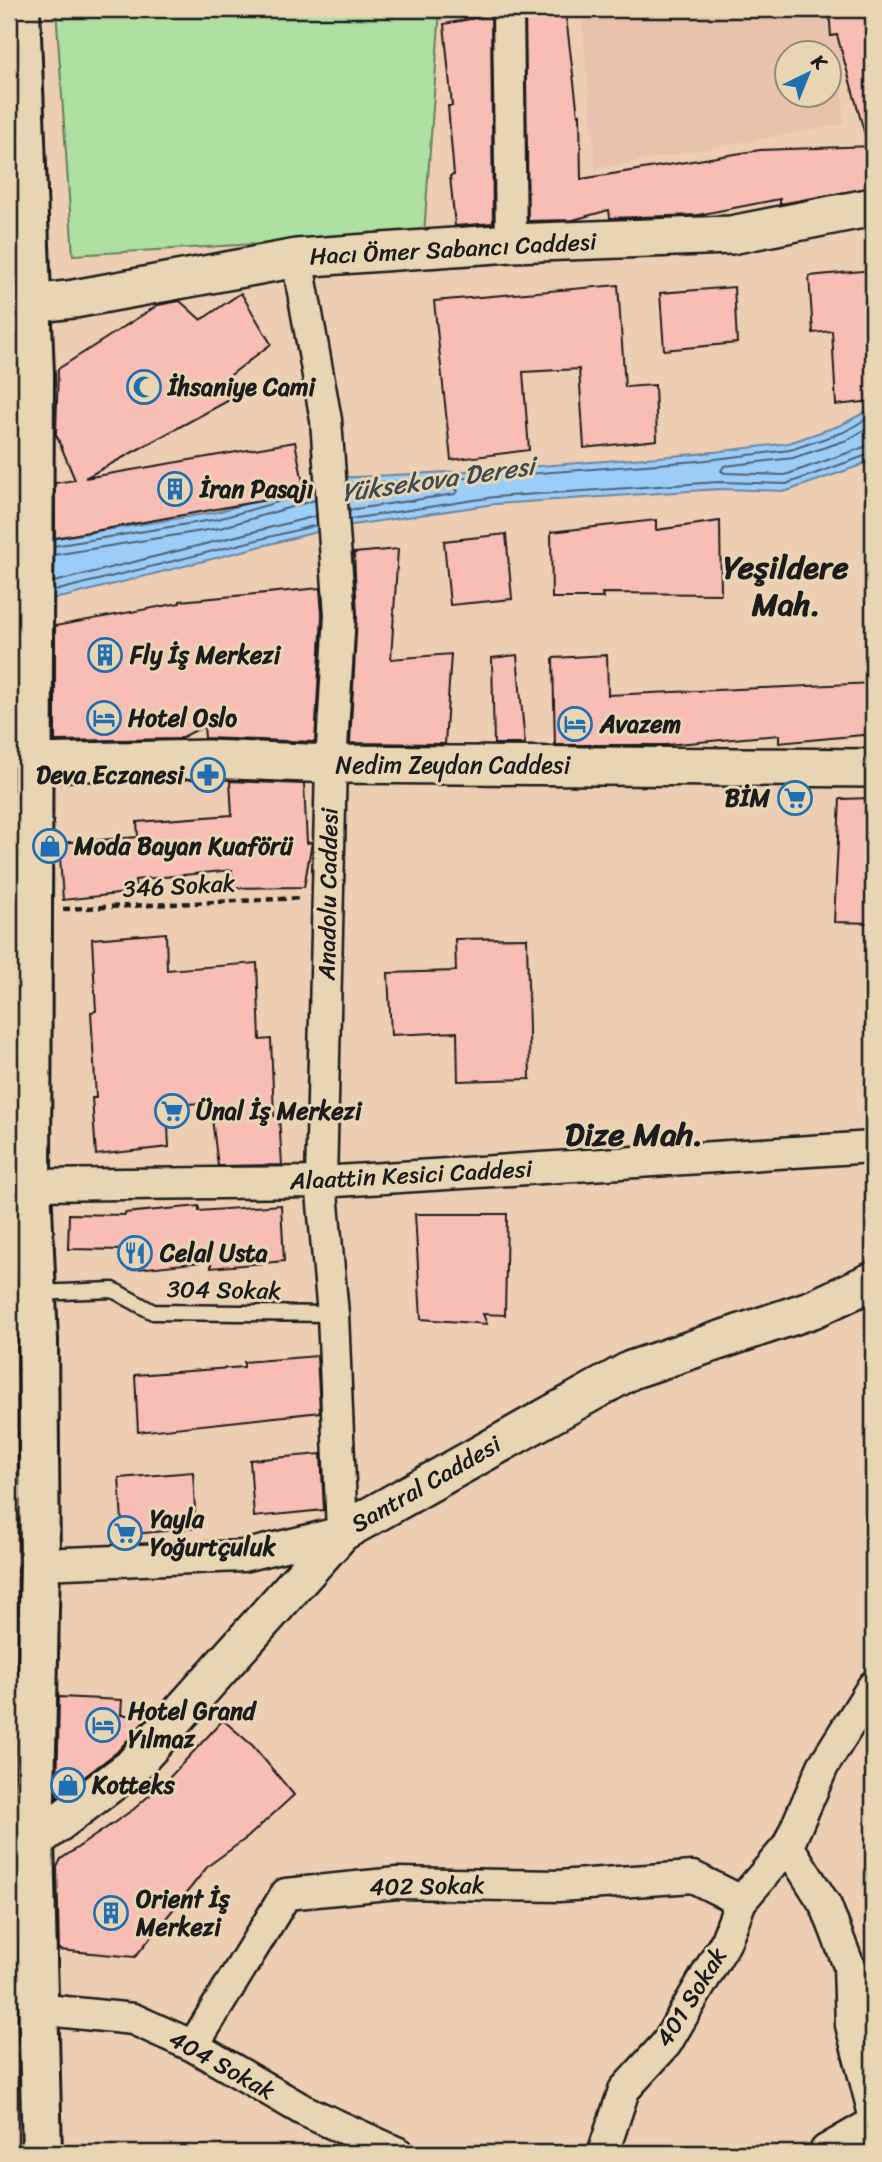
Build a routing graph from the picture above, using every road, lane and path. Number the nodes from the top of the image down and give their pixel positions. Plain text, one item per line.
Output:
1 (20, 9) edge
2 (508, 9) edge
3 (873, 207) edge
4 (510, 243) junction
5 (297, 258) junction
6 (21, 305) edge
7 (33, 763) junction
8 (331, 764) junction
9 (873, 768) edge
10 (328, 897) junction
11 (31, 910) junction
12 (873, 1147) edge
13 (321, 1182) junction
14 (31, 1185) junction
15 (873, 1281) edge
16 (35, 1293) junction
17 (333, 1314) junction
18 (342, 1532) junction
19 (40, 1564) junction
20 (873, 1686) edge
21 (34, 1841) junction
22 (788, 1846) junction
23 (741, 1901) junction
24 (37, 2009) junction
25 (193, 2046) junction
26 (873, 2111) edge
27 (873, 2127) edge
28 (42, 2153) edge
29 (398, 2153) edge
30 (603, 2153) edge
31 (828, 2153) edge

1 - 6 main road
2 - 4 street
3 - 4 street, Hacı Ömer Sabancı Caddesi
4 - 5 street, Hacı Ömer Sabancı Caddesi
5 - 6 street, Hacı Ömer Sabancı Caddesi
5 - 8 street, Anadolu Caddesi
6 - 7 main road
7 - 8 street, Nedim Zeydan Caddesi
7 - 11 main road
8 - 9 street, Nedim Zeydan Caddesi
8 - 10 street, Anadolu Caddesi
10 - 11 path, 346 Sokak
10 - 13 street, Anadolu Caddesi
11 - 14 main road
12 - 13 street, Alaattin Kesici Caddesi
13 - 14 street, Alaattin Kesici Caddesi
13 - 17 street, Anadolu Caddesi
14 - 16 main road
15 - 18 street, Santral Caddesi
16 - 17 lane, 304 Sokak
16 - 19 main road
17 - 18 street, Anadolu Caddesi
18 - 19 street
18 - 21 street, Santral Caddesi
19 - 21 main road
20 - 22 street, 401 Sokak
21 - 24 main road
22 - 23 street, 401 Sokak
22 - 26 street
23 - 25 street, 402 Sokak
23 - 30 street, 401 Sokak
24 - 25 street, 404 Sokak
24 - 28 main road
25 - 29 street, 404 Sokak
27 - 31 street

